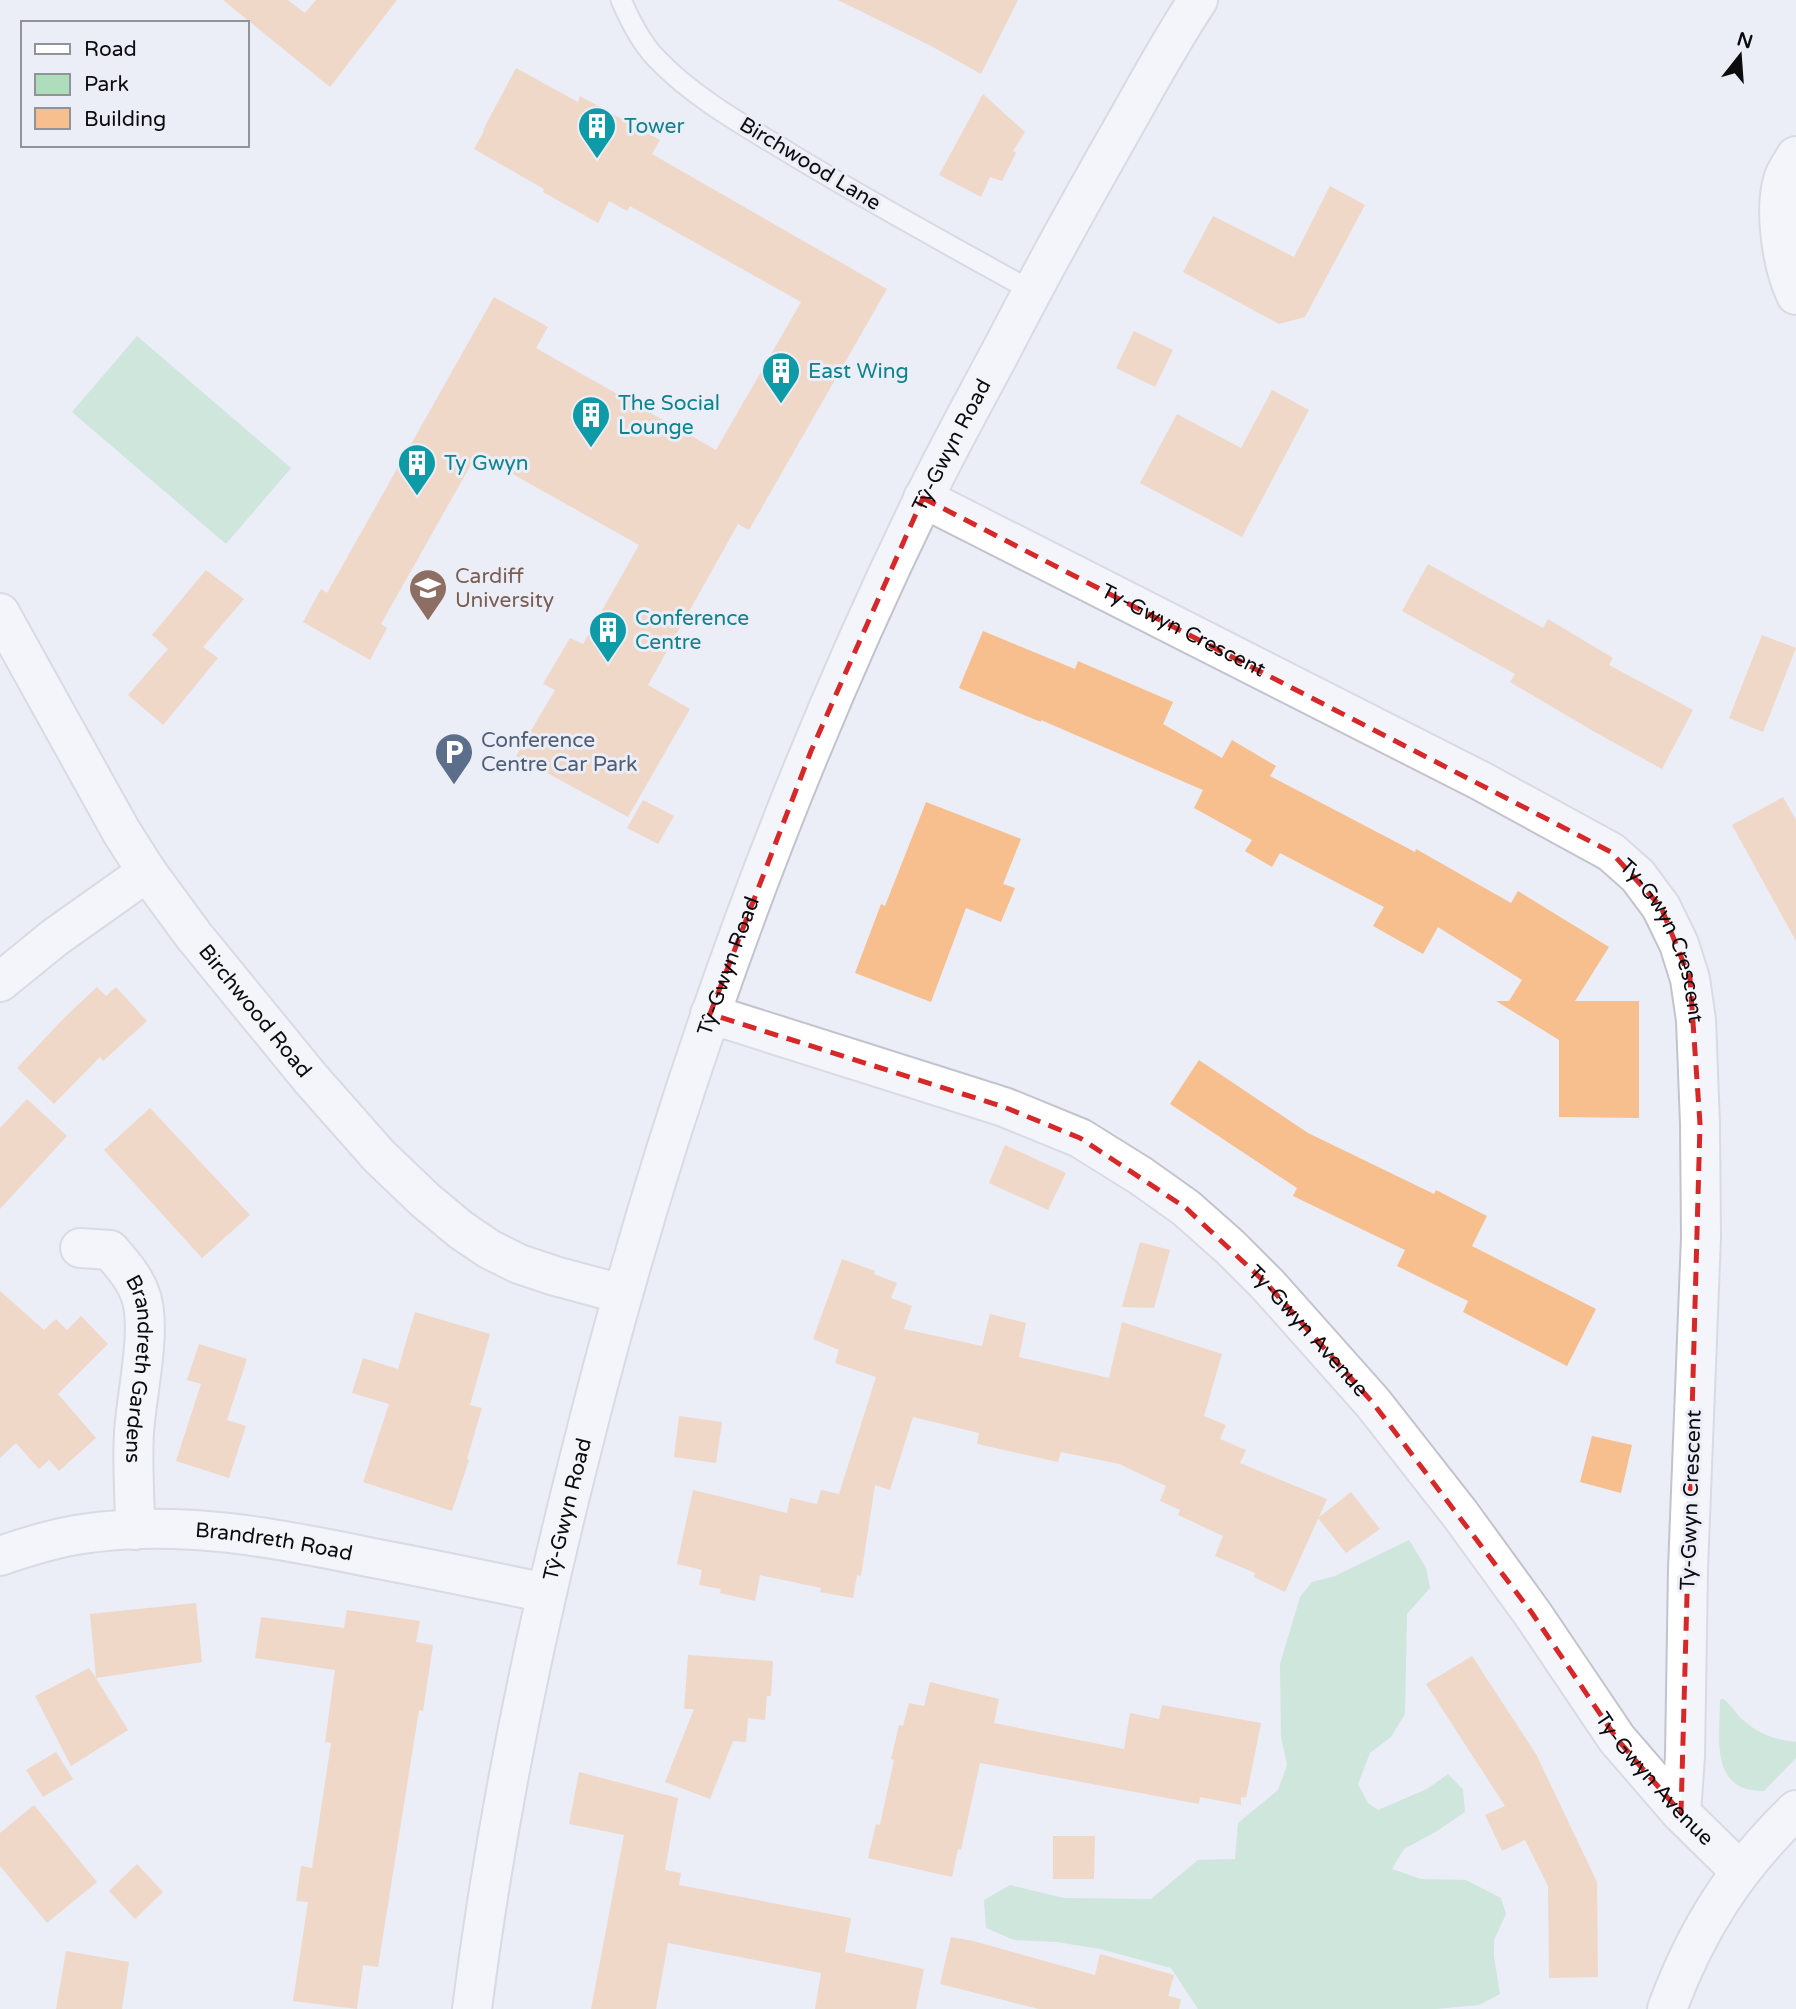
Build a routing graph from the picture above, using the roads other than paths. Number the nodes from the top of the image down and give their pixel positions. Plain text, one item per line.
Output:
1 (621, 0) edge
2 (1198, 0) edge
3 (1796, 156) edge
4 (1032, 290) junction
5 (1796, 295) edge
6 (923, 498) junction
7 (0, 613) edge
8 (147, 872) junction
9 (0, 982) edge
10 (710, 1014) junction
11 (80, 1248) dead end
12 (622, 1294) junction
13 (135, 1530) junction
14 (0, 1556) edge
15 (546, 1593) junction
16 (1796, 1810) edge
17 (1681, 1813) junction
18 (1740, 1871) junction
19 (471, 2009) edge
20 (1667, 2009) edge

1 - 4 lane, Birchwood Lane
2 - 4 street, Tŷ-Gwyn Road
3 - 5 street
4 - 6 street, Tŷ-Gwyn Road
6 - 10 street, Tŷ-Gwyn Road
6 - 17 street, Ty-Gwyn Crescent
7 - 8 street, Birchwood Road
8 - 9 street
8 - 12 street, Birchwood Road
10 - 12 street, Tŷ-Gwyn Road
10 - 17 street, Ty-Gwyn Avenue
11 - 13 street, Brandreth Gardens
12 - 15 street, Tŷ-Gwyn Road
13 - 14 street, Brandreth Road
13 - 15 street, Brandreth Road
15 - 19 street, Tŷ-Gwyn Road
16 - 18 street
17 - 18 street, Ty-Gwyn Avenue
18 - 20 street

